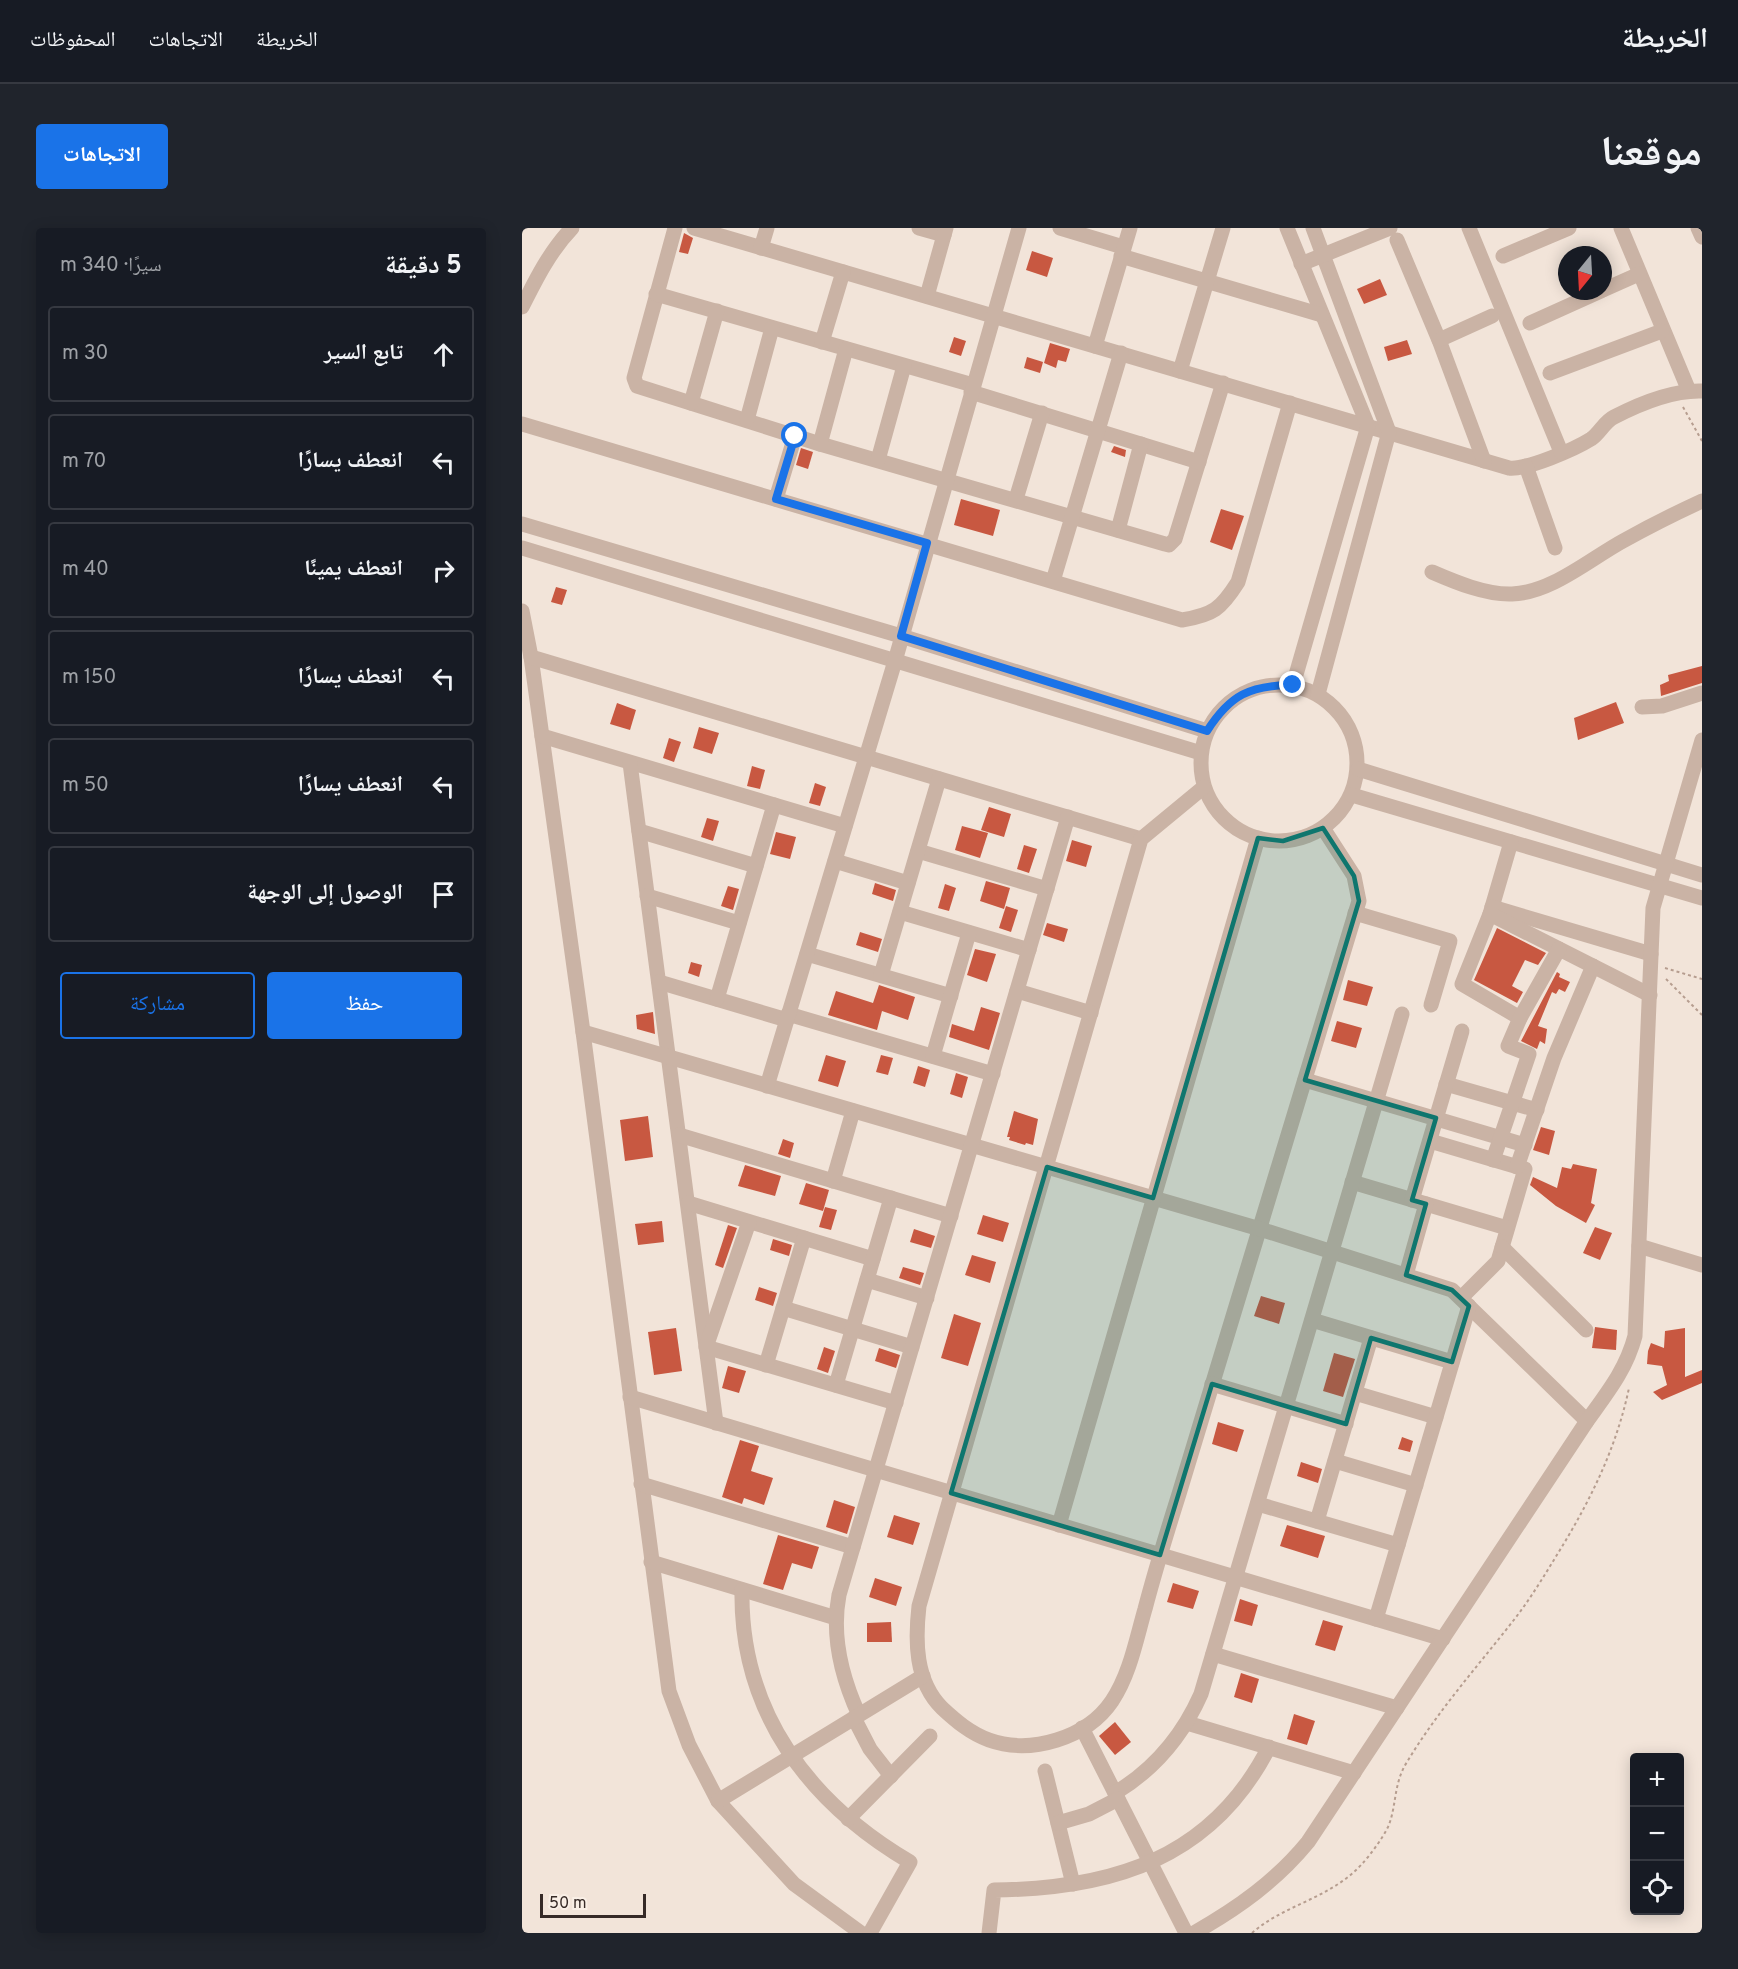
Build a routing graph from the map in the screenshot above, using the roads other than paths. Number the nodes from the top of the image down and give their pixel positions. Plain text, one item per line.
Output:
1 (572, 228) edge
2 (675, 228) edge
3 (766, 228) edge
4 (919, 228) edge
5 (1019, 228) edge
6 (1060, 228) edge
7 (1130, 228) edge
8 (1223, 228) edge
9 (1287, 228) edge
10 (1313, 228) edge
11 (1469, 228) edge
12 (1569, 228) edge
13 (1621, 228) edge
14 (1698, 228) edge
15 (699, 229) edge
16 (1373, 231) edge
17 (945, 232) edge
18 (1394, 234) edge
19 (1702, 237) edge
20 (761, 248) junction
21 (1122, 252) junction
22 (1324, 256) junction
23 (1503, 256) dead end
24 (1301, 264) junction
25 (843, 272) junction
26 (1639, 274) junction
27 (1206, 281) junction
28 (1612, 286) edge
29 (656, 294) junction
30 (927, 296) junction
31 (1580, 300) edge
32 (522, 307) edge
33 (717, 312) junction
34 (1322, 315) junction
35 (993, 316) junction
36 (1492, 316) dead end
37 (1530, 323) dead end
38 (772, 328) junction
39 (1662, 331) junction
40 (1439, 340) junction
41 (822, 342) junction
42 (1095, 346) junction
43 (846, 349) junction
44 (1121, 353) junction
45 (904, 366) junction
46 (1180, 371) junction
47 (1550, 373) dead end
48 (1223, 383) junction
49 (972, 389) junction
50 (1688, 391) edge
51 (691, 403) junction
52 (1290, 403) junction
53 (1042, 414) junction
54 (747, 420) junction
55 (522, 424) edge
56 (1368, 426) junction
57 (1098, 431) junction
58 (1389, 432) junction
59 (795, 436) junction
60 (820, 444) junction
61 (1141, 444) junction
62 (1561, 452) junction
63 (878, 460) junction
64 (1484, 461) junction
65 (1199, 462) junction
66 (1526, 466) junction
67 (946, 479) junction
68 (776, 499) junction
69 (1016, 499) junction
70 (1702, 501) edge
71 (1073, 517) junction
72 (522, 524) edge
73 (1118, 530) junction
74 (927, 543) junction
75 (522, 548) edge
76 (1555, 548) dead end
77 (1432, 572) dead end
78 (1053, 581) junction
79 (522, 611) edge
80 (901, 636) junction
81 (531, 657) junction
82 (895, 661) junction
83 (1293, 685) junction
84 (1702, 693) edge
85 (1318, 694) junction
86 (1642, 707) dead end
87 (1207, 731) junction
88 (542, 736) junction
89 (1702, 740) edge
90 (1201, 753) junction
91 (866, 757) junction
92 (630, 763) junction
93 (1358, 769) junction
94 (939, 779) junction
95 (1204, 787) junction
96 (1695, 787) edge
97 (1352, 795) junction
98 (774, 805) junction
99 (1068, 818) junction
100 (845, 826) junction
101 (1323, 828) junction
102 (639, 831) junction
103 (1258, 838) junction
104 (1141, 840) junction
105 (1511, 842) junction
106 (918, 851) junction
107 (835, 861) junction
108 (1665, 864) junction
109 (756, 866) junction
110 (1702, 874) edge
111 (908, 883) junction
112 (1658, 885) junction
113 (1047, 889) junction
114 (647, 896) junction
115 (1702, 898) edge
116 (1491, 910) junction
117 (900, 912) junction
118 (1355, 913) junction
119 (739, 923) junction
120 (969, 933) junction
121 (1559, 949) junction
122 (1029, 951) junction
123 (807, 954) junction
124 (1651, 959) junction
125 (1593, 966) junction
126 (881, 975) junction
127 (659, 982) junction
128 (1017, 992) junction
129 (1650, 995) junction
130 (951, 996) junction
131 (717, 999) junction
132 (1431, 1005) dead end
133 (1091, 1013) junction
134 (1402, 1014) dead end
135 (788, 1017) junction
136 (1520, 1018) junction
137 (1462, 1031) dead end
138 (583, 1032) junction
139 (933, 1056) junction
140 (668, 1057) junction
141 (993, 1074) junction
142 (1305, 1080) junction
143 (1446, 1084) junction
144 (767, 1086) junction
145 (1377, 1101) junction
146 (1512, 1103) junction
147 (1536, 1110) junction
148 (853, 1111) junction
149 (1436, 1118) junction
150 (679, 1135) junction
151 (1500, 1137) junction
152 (1430, 1141) junction
153 (972, 1145) junction
154 (1525, 1145) junction
155 (1492, 1160) junction
156 (1047, 1167) junction
157 (1517, 1167) junction
158 (833, 1181) junction
159 (1352, 1182) junction
160 (891, 1198) junction
161 (1153, 1198) junction
162 (1419, 1202) junction
163 (687, 1203) junction
164 (951, 1216) junction
165 (749, 1222) junction
166 (1507, 1228) junction
167 (1260, 1229) junction
168 (804, 1238) junction
169 (1639, 1246) junction
170 (1502, 1247) junction
171 (1332, 1252) junction
172 (873, 1258) junction
173 (1702, 1265) edge
174 (1406, 1275) junction
175 (867, 1280) junction
176 (927, 1298) junction
177 (1465, 1302) junction
178 (783, 1308) junction
179 (1312, 1320) junction
180 (853, 1329) junction
181 (1586, 1330) dead end
182 (1371, 1338) junction
183 (706, 1347) junction
184 (912, 1347) junction
185 (1452, 1362) junction
186 (766, 1365) junction
187 (1212, 1384) junction
188 (836, 1385) junction
189 (1355, 1393) junction
190 (630, 1397) junction
191 (896, 1403) junction
192 (1286, 1406) junction
193 (1436, 1417) junction
194 (1587, 1421) junction
195 (716, 1423) junction
196 (1346, 1424) junction
197 (1335, 1461) junction
198 (876, 1470) junction
199 (641, 1484) junction
200 (1416, 1485) junction
201 (951, 1493) junction
202 (1258, 1503) junction
203 (1317, 1521) junction
204 (1059, 1525) junction
205 (1398, 1545) junction
206 (853, 1547) junction
207 (1160, 1555) junction
208 (651, 1562) junction
209 (1236, 1577) junction
210 (742, 1590) junction
211 (836, 1618) junction
212 (1376, 1619) junction
213 (1443, 1639) junction
214 (1213, 1654) junction
215 (923, 1676) junction
216 (1397, 1708) junction
217 (856, 1717) junction
218 (1187, 1723) junction
219 (1082, 1728) junction
220 (930, 1736) dead end
221 (1269, 1747) junction
222 (792, 1756) junction
223 (1045, 1771) dead end
224 (1354, 1773) junction
225 (891, 1776) junction
226 (1116, 1796) junction
227 (718, 1801) junction
228 (848, 1819) junction
229 (1058, 1823) junction
230 (1151, 1863) junction
231 (1073, 1884) junction
232 (861, 1933) edge
233 (870, 1933) edge
234 (989, 1933) edge
235 (1186, 1933) edge
236 (1194, 1933) edge

1 - 32 street
2 - 29 street
3 - 20 street
4 - 17 street
5 - 35 street
6 - 21 street
7 - 21 street
8 - 27 street
9 - 24 street
10 - 22 street
11 - 62 street
12 - 23 street
13 - 26 street
14 - 19 street
15 - 20 street
16 - 18 street
16 - 22 street
17 - 30 street
18 - 40 street
20 - 25 street
21 - 27 street
21 - 42 street
22 - 24 street
22 - 58 street
24 - 34 street
25 - 30 street
25 - 41 street
26 - 28 street
26 - 39 street
27 - 34 street
27 - 46 street
29 - 33 street
29 - 51 street
30 - 35 street
31 - 37 street
33 - 38 street
33 - 51 street
34 - 56 street
35 - 42 street
35 - 49 street
36 - 40 street
38 - 41 street
38 - 54 street
39 - 47 street
39 - 50 street
40 - 64 street
41 - 43 street
42 - 44 street
43 - 45 street
43 - 60 street
44 - 46 street
44 - 57 street
45 - 49 street
45 - 63 street
46 - 48 street
48 - 52 street
48 - 65 street
49 - 53 street
49 - 67 street
50 - 62 street
51 - 54 street
52 - 56 street
52 - 78 street
53 - 57 street
53 - 69 street
54 - 59 street
55 - 68 street
56 - 58 street
56 - 83 street
57 - 61 street
57 - 71 street
58 - 64 street
58 - 85 street
59 - 60 street
59 - 68 street
60 - 63 street
61 - 65 street
61 - 73 street
62 - 66 street
63 - 67 street
64 - 66 street
65 - 73 street
66 - 76 street
67 - 69 street
67 - 74 street
68 - 74 street
69 - 71 street
70 - 77 street
71 - 73 street
71 - 78 street
72 - 80 street
74 - 78 street
74 - 80 street
75 - 82 street
79 - 81 street
80 - 82 street
80 - 87 street
81 - 88 street
81 - 91 street
82 - 90 street
82 - 91 street
83 - 85 street
83 - 87 street
84 - 86 street
85 - 93 street
87 - 90 street
88 - 92 street
88 - 138 street
89 - 96 street
90 - 95 street
91 - 94 street
91 - 100 street
92 - 98 street
92 - 102 street
93 - 97 street
93 - 108 street
94 - 99 street
94 - 106 street
95 - 103 street
95 - 104 street
96 - 108 street
97 - 101 street
97 - 105 street
98 - 100 street
98 - 109 street
99 - 104 street
99 - 113 street
100 - 107 street
101 - 103 street
101 - 118 street
102 - 109 street
102 - 114 street
103 - 161 street
104 - 133 street
105 - 112 street
105 - 116 street
106 - 111 street
106 - 113 street
107 - 111 street
107 - 123 street
108 - 110 street
108 - 112 street
109 - 119 street
111 - 117 street
112 - 115 street
112 - 124 street
113 - 122 street
114 - 119 street
114 - 127 street
116 - 121 street
116 - 124 street
116 - 136 street
117 - 120 street
117 - 126 street
118 - 132 street
118 - 142 street
119 - 131 street
120 - 122 street
120 - 130 street
121 - 125 street
121 - 136 street
122 - 128 street
123 - 126 street
123 - 135 street
124 - 129 street
125 - 129 street
125 - 147 street
126 - 130 street
127 - 131 street
127 - 140 street
128 - 133 street
128 - 141 street
129 - 169 street
130 - 139 street
131 - 135 street
133 - 156 street
134 - 145 street
135 - 139 street
135 - 144 street
136 - 146 street
137 - 143 street
138 - 140 street
138 - 190 street
139 - 141 street
140 - 144 street
140 - 150 street
141 - 153 street
142 - 145 street
142 - 167 street
143 - 146 street
143 - 149 street
144 - 148 street
145 - 149 street
145 - 159 street
146 - 147 street
146 - 151 street
147 - 154 street
148 - 153 street
148 - 158 street
149 - 151 street
149 - 152 street
150 - 158 street
150 - 163 street
151 - 154 street
151 - 155 street
152 - 155 street
152 - 162 street
153 - 156 street
153 - 164 street
154 - 157 street
155 - 157 street
156 - 161 street
156 - 201 street
157 - 166 street
158 - 160 street
159 - 162 street
159 - 171 street
160 - 164 street
160 - 172 street
161 - 167 street
161 - 204 street
162 - 166 street
162 - 174 street
163 - 165 street
163 - 183 street
164 - 176 street
165 - 168 street
165 - 183 street
166 - 170 street
167 - 171 street
167 - 187 street
168 - 172 street
168 - 178 street
169 - 173 street
169 - 194 street
170 - 177 street
170 - 181 street
171 - 174 street
171 - 179 street
172 - 175 street
174 - 177 street
175 - 176 street
175 - 180 street
176 - 184 street
177 - 185 street
177 - 194 street
178 - 180 street
178 - 186 street
179 - 182 street
179 - 192 street
180 - 184 street
180 - 188 street
182 - 185 street
182 - 189 street
183 - 186 street
183 - 195 street
184 - 191 street
185 - 193 street
186 - 188 street
187 - 192 street
187 - 207 street
188 - 191 street
189 - 193 street
189 - 196 street
190 - 195 street
190 - 199 street
191 - 198 street
192 - 196 street
192 - 202 street
193 - 200 street
194 - 213 street
195 - 198 street
196 - 197 street
197 - 200 street
197 - 203 street
198 - 201 street
198 - 206 street
199 - 206 street
199 - 208 street
200 - 205 street
201 - 204 street
201 - 215 street
202 - 203 street
202 - 209 street
203 - 205 street
204 - 207 street
205 - 212 street
206 - 211 street
207 - 209 street
207 - 219 street
208 - 210 street
208 - 227 street
209 - 212 street
209 - 214 street
210 - 211 street
210 - 222 street
211 - 217 street
212 - 213 street
213 - 216 street
214 - 216 street
214 - 218 street
215 - 217 street
215 - 219 street
216 - 224 street
217 - 222 street
217 - 225 street
218 - 221 street
218 - 226 street
219 - 226 street
220 - 225 street
221 - 224 street
221 - 230 street
222 - 227 street
222 - 228 street
223 - 229 street
224 - 236 street
225 - 228 street
226 - 229 street
226 - 230 street
227 - 232 street
228 - 233 street
229 - 231 street
230 - 231 street
230 - 235 street
231 - 234 street

